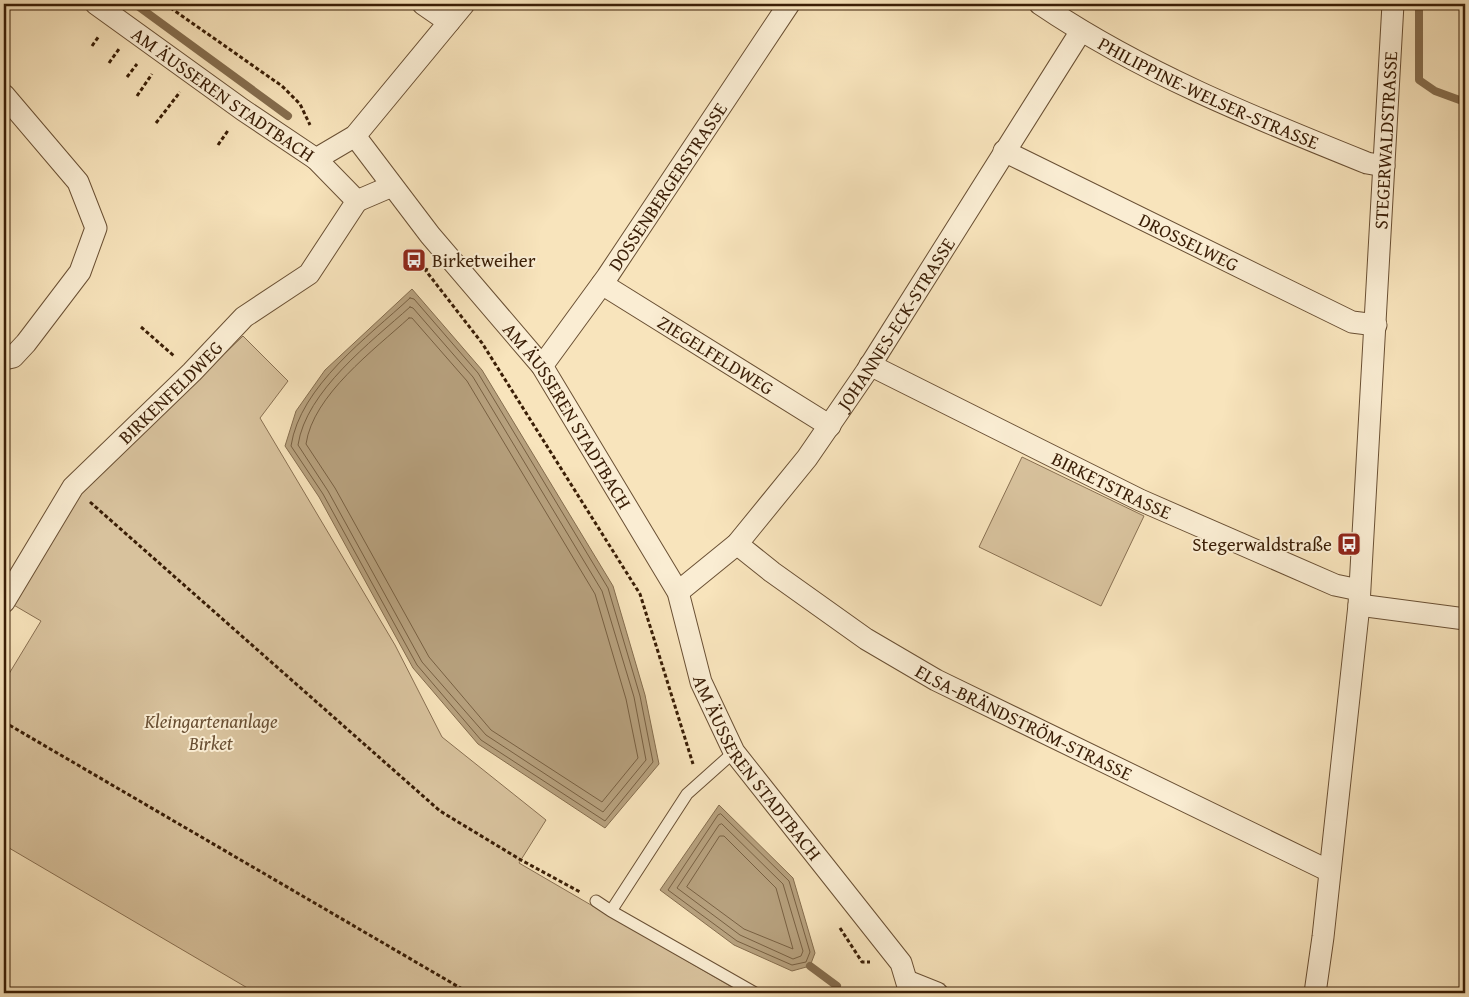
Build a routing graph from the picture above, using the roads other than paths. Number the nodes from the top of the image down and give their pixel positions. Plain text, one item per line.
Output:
1 (96, 4) edge
2 (423, 4) edge
3 (464, 4) edge
4 (789, 4) edge
5 (1040, 4) edge
6 (1392, 6) edge
7 (449, 22) junction
8 (1082, 31) junction
9 (4, 94) edge
10 (355, 136) junction
11 (1004, 151) junction
12 (325, 155) junction
13 (1384, 166) junction
14 (392, 186) junction
15 (357, 201) junction
16 (602, 284) junction
17 (1376, 325) junction
18 (4, 359) edge
19 (870, 365) junction
20 (542, 366) junction
21 (830, 426) junction
22 (737, 544) junction
23 (678, 592) junction
24 (1359, 598) junction
25 (4, 602) edge
26 (1465, 618) edge
27 (734, 752) junction
28 (1329, 870) junction
29 (596, 901) road end
30 (611, 911) junction
31 (908, 987) edge
32 (754, 993) edge
33 (937, 993) edge
34 (1315, 993) edge

1 - 12 street, AM ÄUSSEREN STADTBACH
2 - 7 street
3 - 7 street
4 - 16 street, DOSSENBERGERSTRASSE
5 - 8 street, PHILIPPINE-WELSER-STRASSE
6 - 13 street, STEGERWALDSTRASSE
7 - 10 street
8 - 11 street, JOHANNES-ECK-STRASSE
8 - 13 street, PHILIPPINE-WELSER-STRASSE
9 - 18 street
10 - 12 street, AM ÄUSSEREN STADTBACH
10 - 14 street, AM ÄUSSEREN STADTBACH
11 - 17 street, DROSSELWEG
11 - 19 street, JOHANNES-ECK-STRASSE
12 - 15 street
13 - 17 street, STEGERWALDSTRASSE
14 - 15 street
14 - 20 street, AM ÄUSSEREN STADTBACH
15 - 25 street, BIRKENFELDWEG
16 - 20 street, DOSSENBERGERSTRASSE
16 - 21 street, ZIEGELFELDWEG
17 - 24 street, STEGERWALDSTRASSE
19 - 21 street, JOHANNES-ECK-STRASSE
19 - 24 street, BIRKETSTRASSE
20 - 23 street, AM ÄUSSEREN STADTBACH
21 - 22 street, JOHANNES-ECK-STRASSE
22 - 23 street, JOHANNES-ECK-STRASSE
22 - 28 street, ELSA-BRÄNDSTRÖM-STRASSE
23 - 27 street, AM ÄUSSEREN STADTBACH
24 - 26 street, BIRKETSTRASSE
24 - 28 street, STEGERWALDSTRASSE
27 - 30 lane
27 - 31 street, AM ÄUSSEREN STADTBACH
28 - 34 street, STEGERWALDSTRASSE
29 - 30 lane
30 - 32 lane
31 - 33 street

